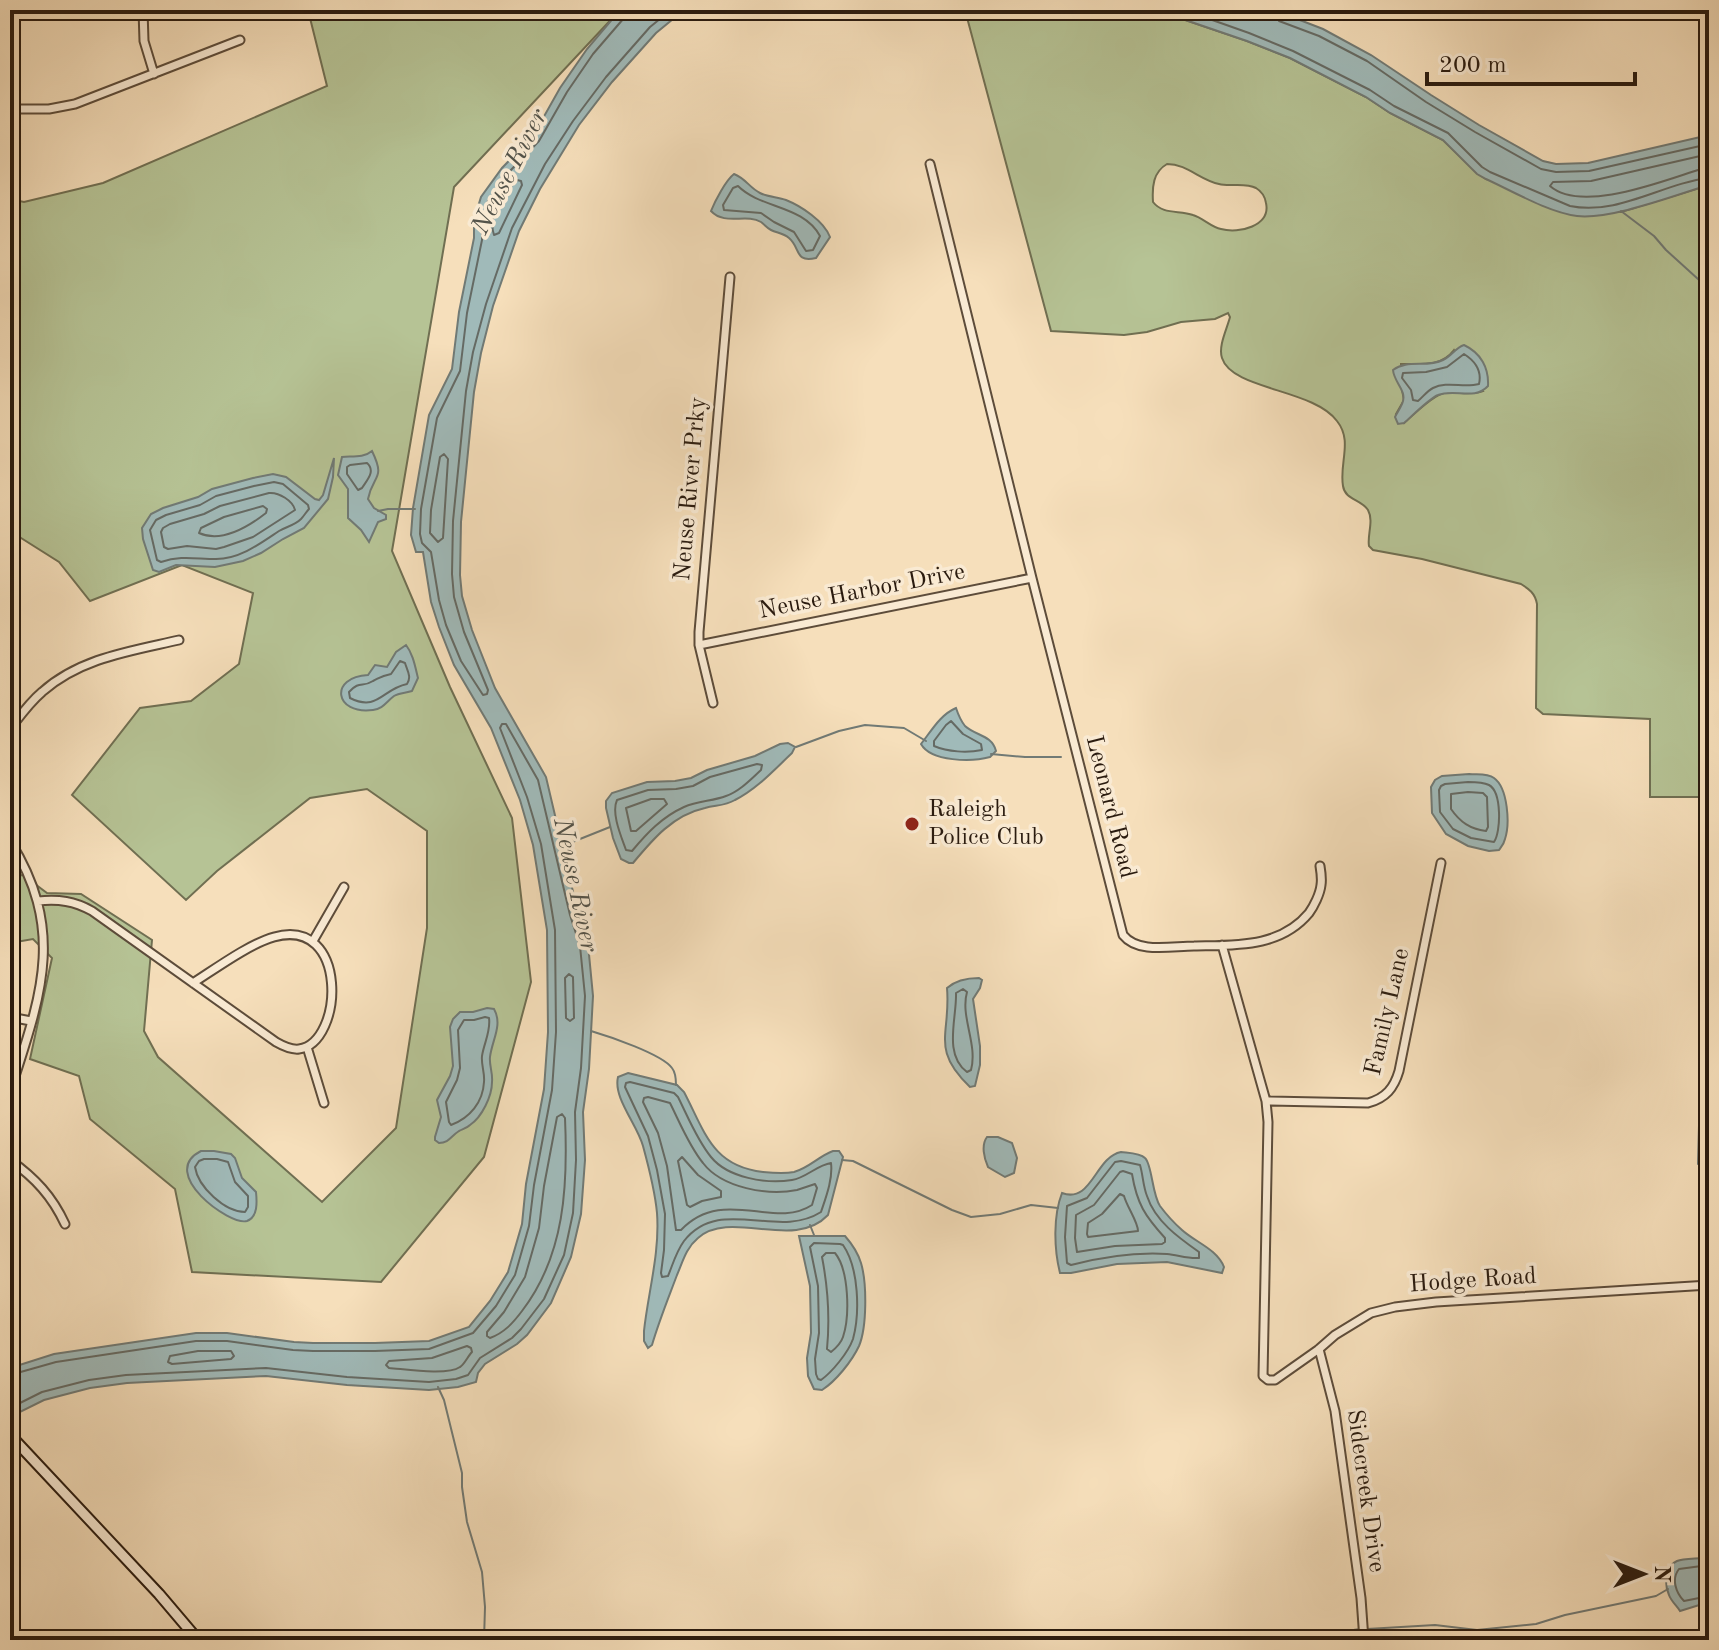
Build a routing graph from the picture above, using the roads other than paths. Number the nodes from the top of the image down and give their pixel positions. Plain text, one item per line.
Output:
1 (143, 10) edge
2 (240, 40) dead end
3 (154, 74) junction
4 (10, 109) edge
5 (930, 164) dead end
6 (730, 277) dead end
7 (1032, 578) junction
8 (179, 640) dead end
9 (699, 645) junction
10 (713, 703) dead end
11 (10, 729) edge
12 (10, 841) edge
13 (1441, 863) dead end
14 (1320, 866) dead end
15 (344, 887) dead end
16 (38, 901) junction
17 (313, 941) junction
18 (1222, 945) junction
19 (193, 983) junction
20 (10, 1017) edge
21 (31, 1021) junction
22 (307, 1047) junction
23 (10, 1092) edge
24 (1266, 1101) junction
25 (324, 1103) dead end
26 (10, 1160) edge
27 (65, 1224) dead end
28 (1709, 1285) edge
29 (1319, 1349) junction
30 (10, 1435) edge
31 (198, 1640) edge
32 (1364, 1640) edge

1 - 3 street
2 - 3 street
3 - 4 street
5 - 7 street, Leonard Road
6 - 9 street, Neuse River Prky
7 - 9 street, Neuse Harbor Drive
7 - 18 street, Leonard Road
8 - 11 street
9 - 10 street, Neuse River Prky
12 - 16 street
13 - 24 street, Family Lane
14 - 18 street, Leonard Road
15 - 17 street
16 - 19 street
16 - 21 street
17 - 19 street
17 - 22 street
18 - 24 street
19 - 22 street
20 - 21 street
21 - 23 street
22 - 25 street
24 - 29 street, Hodge Road
26 - 27 street
28 - 29 street, Hodge Road
29 - 32 street, Sidecreek Drive
30 - 31 street

